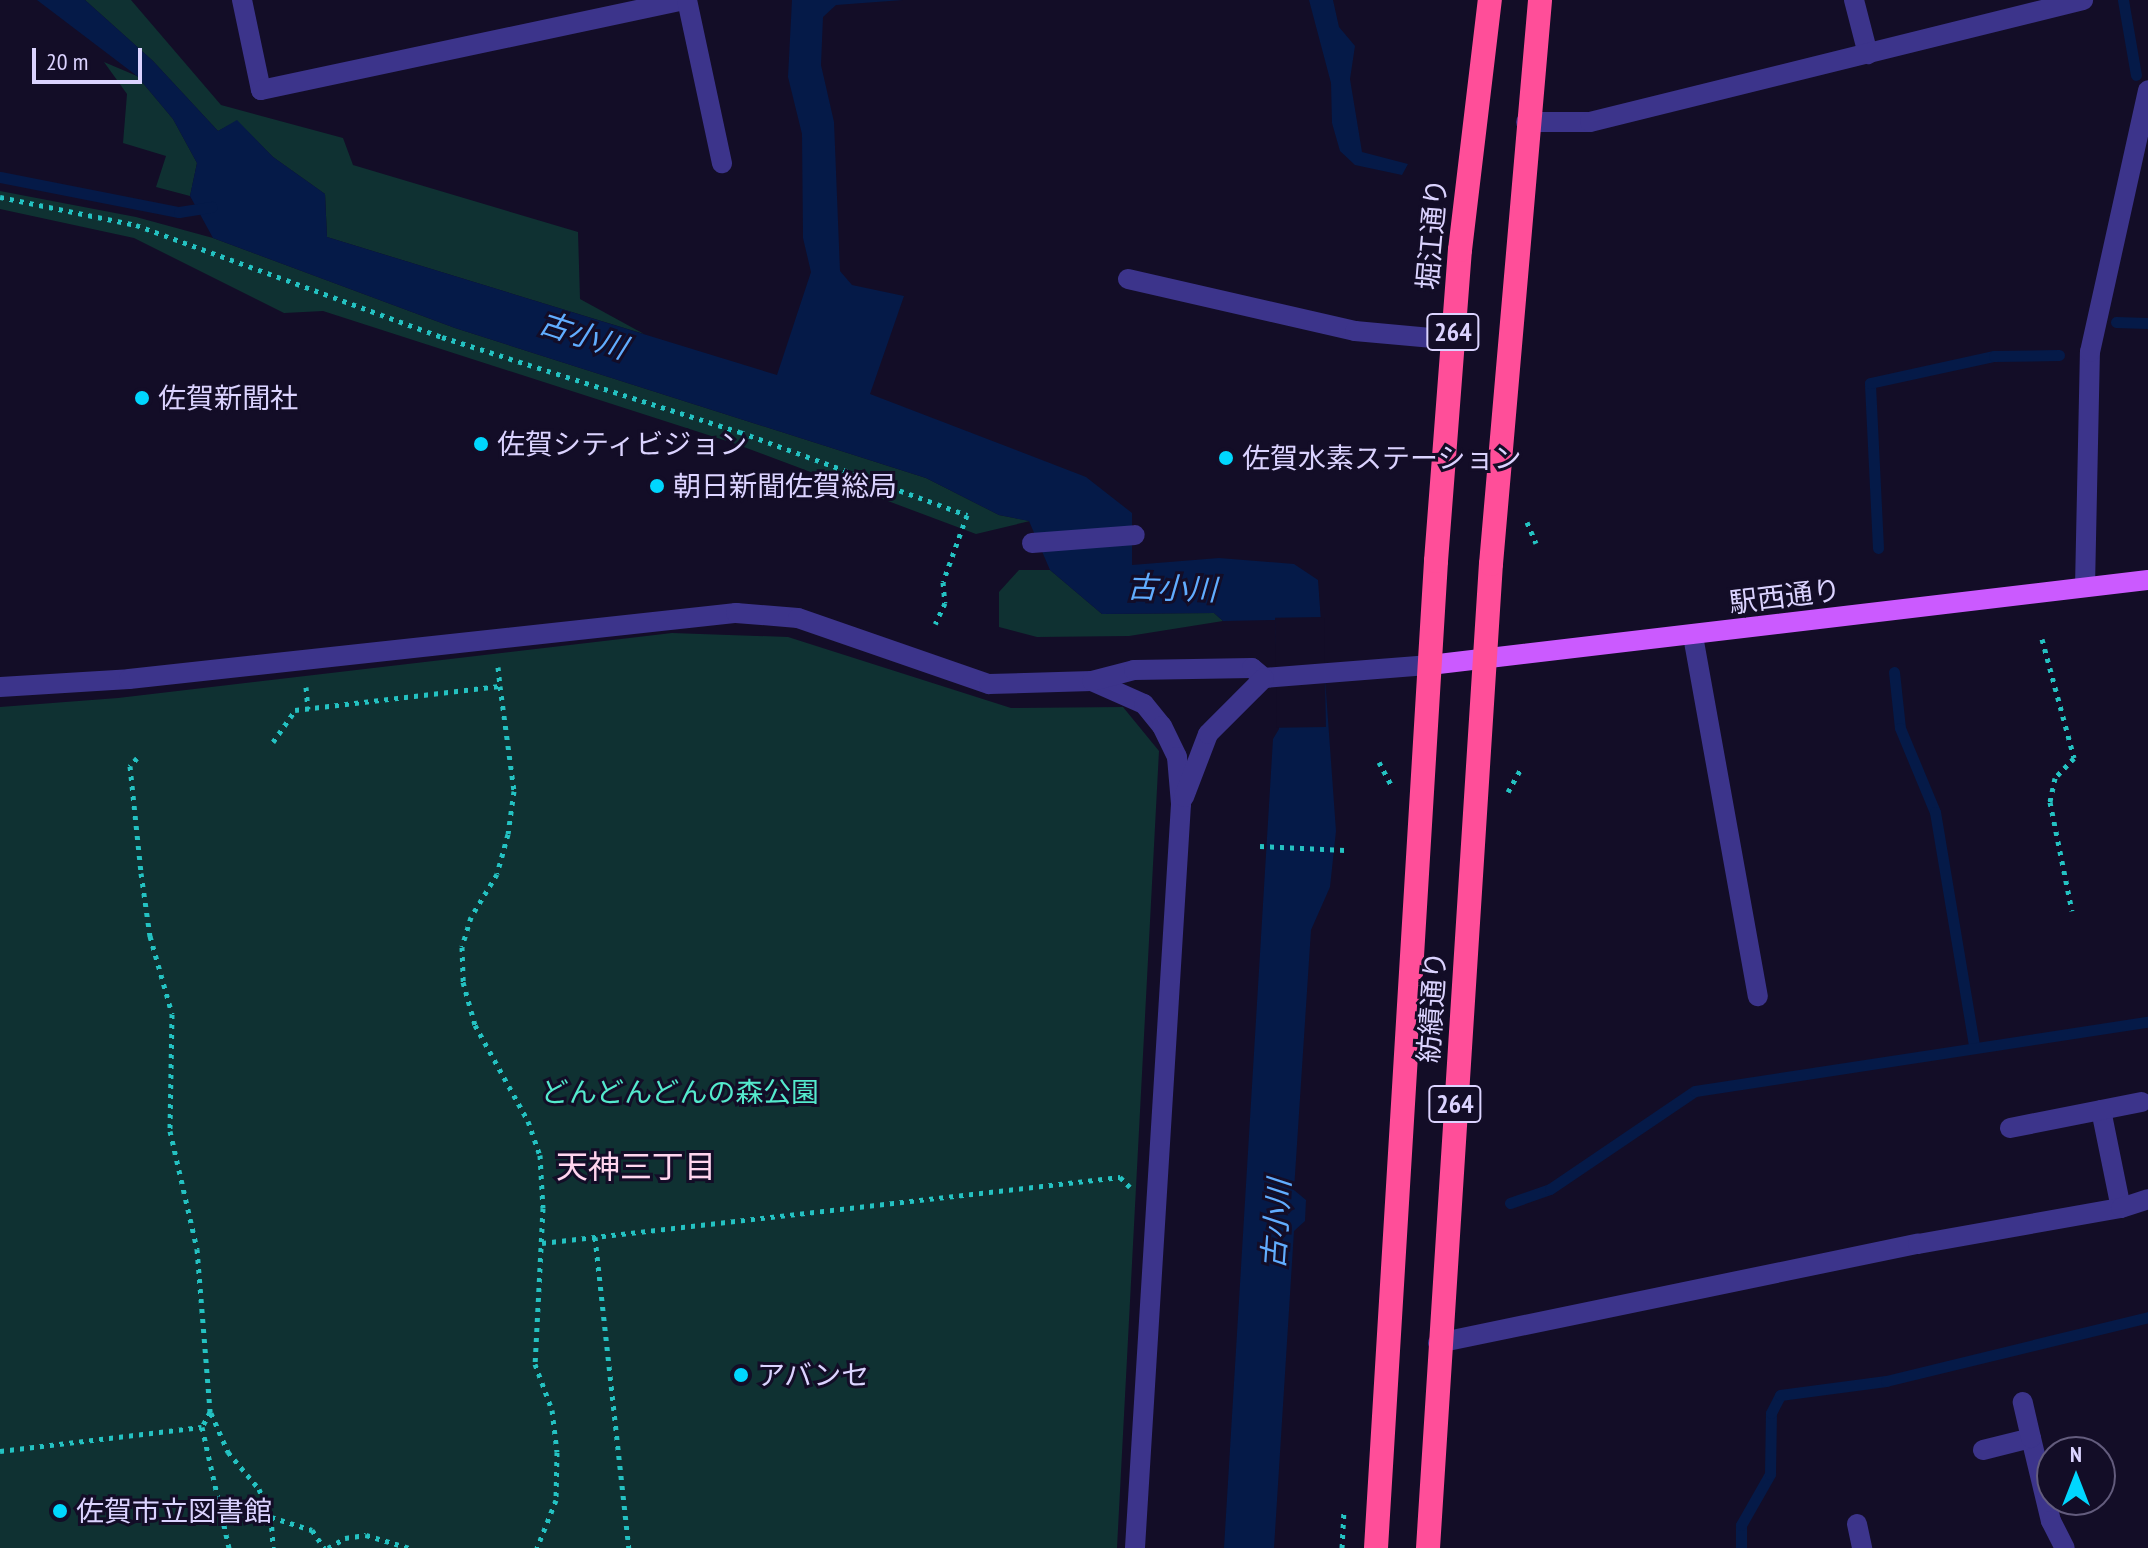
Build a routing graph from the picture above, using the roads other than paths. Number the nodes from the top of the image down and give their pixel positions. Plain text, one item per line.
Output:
1 (242, 0) edge
2 (686, 0) edge
3 (1490, 0) edge
4 (1540, 0) edge
5 (1854, 0) edge
6 (2083, 0) edge
7 (1868, 54) junction
8 (2148, 90) edge
9 (1526, 122) junction
10 (722, 163) dead end
11 (1128, 279) dead end
12 (1453, 340) junction
13 (1135, 535) dead end
14 (1032, 543) dead end
15 (2148, 580) edge
16 (2085, 587) junction
17 (1693, 636) junction
18 (1485, 661) junction
19 (1430, 665) junction
20 (1264, 678) junction
21 (1092, 681) junction
22 (0, 687) edge
23 (1181, 804) junction
24 (1758, 996) dead end
25 (2141, 1102) dead end
26 (2101, 1110) junction
27 (2010, 1128) dead end
28 (2148, 1199) edge
29 (2121, 1208) junction
30 (1438, 1343) junction
31 (2023, 1402) dead end
32 (2031, 1438) junction
33 (1983, 1450) dead end
34 (1857, 1524) dead end
35 (1135, 1548) edge
36 (1376, 1548) edge
37 (1428, 1548) edge
38 (1862, 1548) edge
39 (2065, 1548) edge

1 - 2 street
2 - 10 street
3 - 12 highway, 堀江通り / 264
4 - 9 highway, 264
5 - 7 street
6 - 7 street
7 - 9 street
8 - 16 street
9 - 18 highway, 264
11 - 12 street
12 - 19 highway, 堀江通り / 264
13 - 14 street
15 - 16 main road, 駅西通り
16 - 17 main road, 駅西通り
17 - 18 main road, 駅西通り
17 - 24 street
18 - 19 main road, 駅西通り
18 - 30 highway, 紡績通り / 264
19 - 20 street
19 - 36 highway, 紡績通り / 264
20 - 21 street
20 - 23 street
21 - 22 street
21 - 23 street
23 - 35 street
25 - 26 street
26 - 27 street
26 - 29 street
28 - 29 street
29 - 30 street
30 - 37 highway, 紡績通り / 264
31 - 32 street
32 - 33 street
32 - 39 street
34 - 38 street

